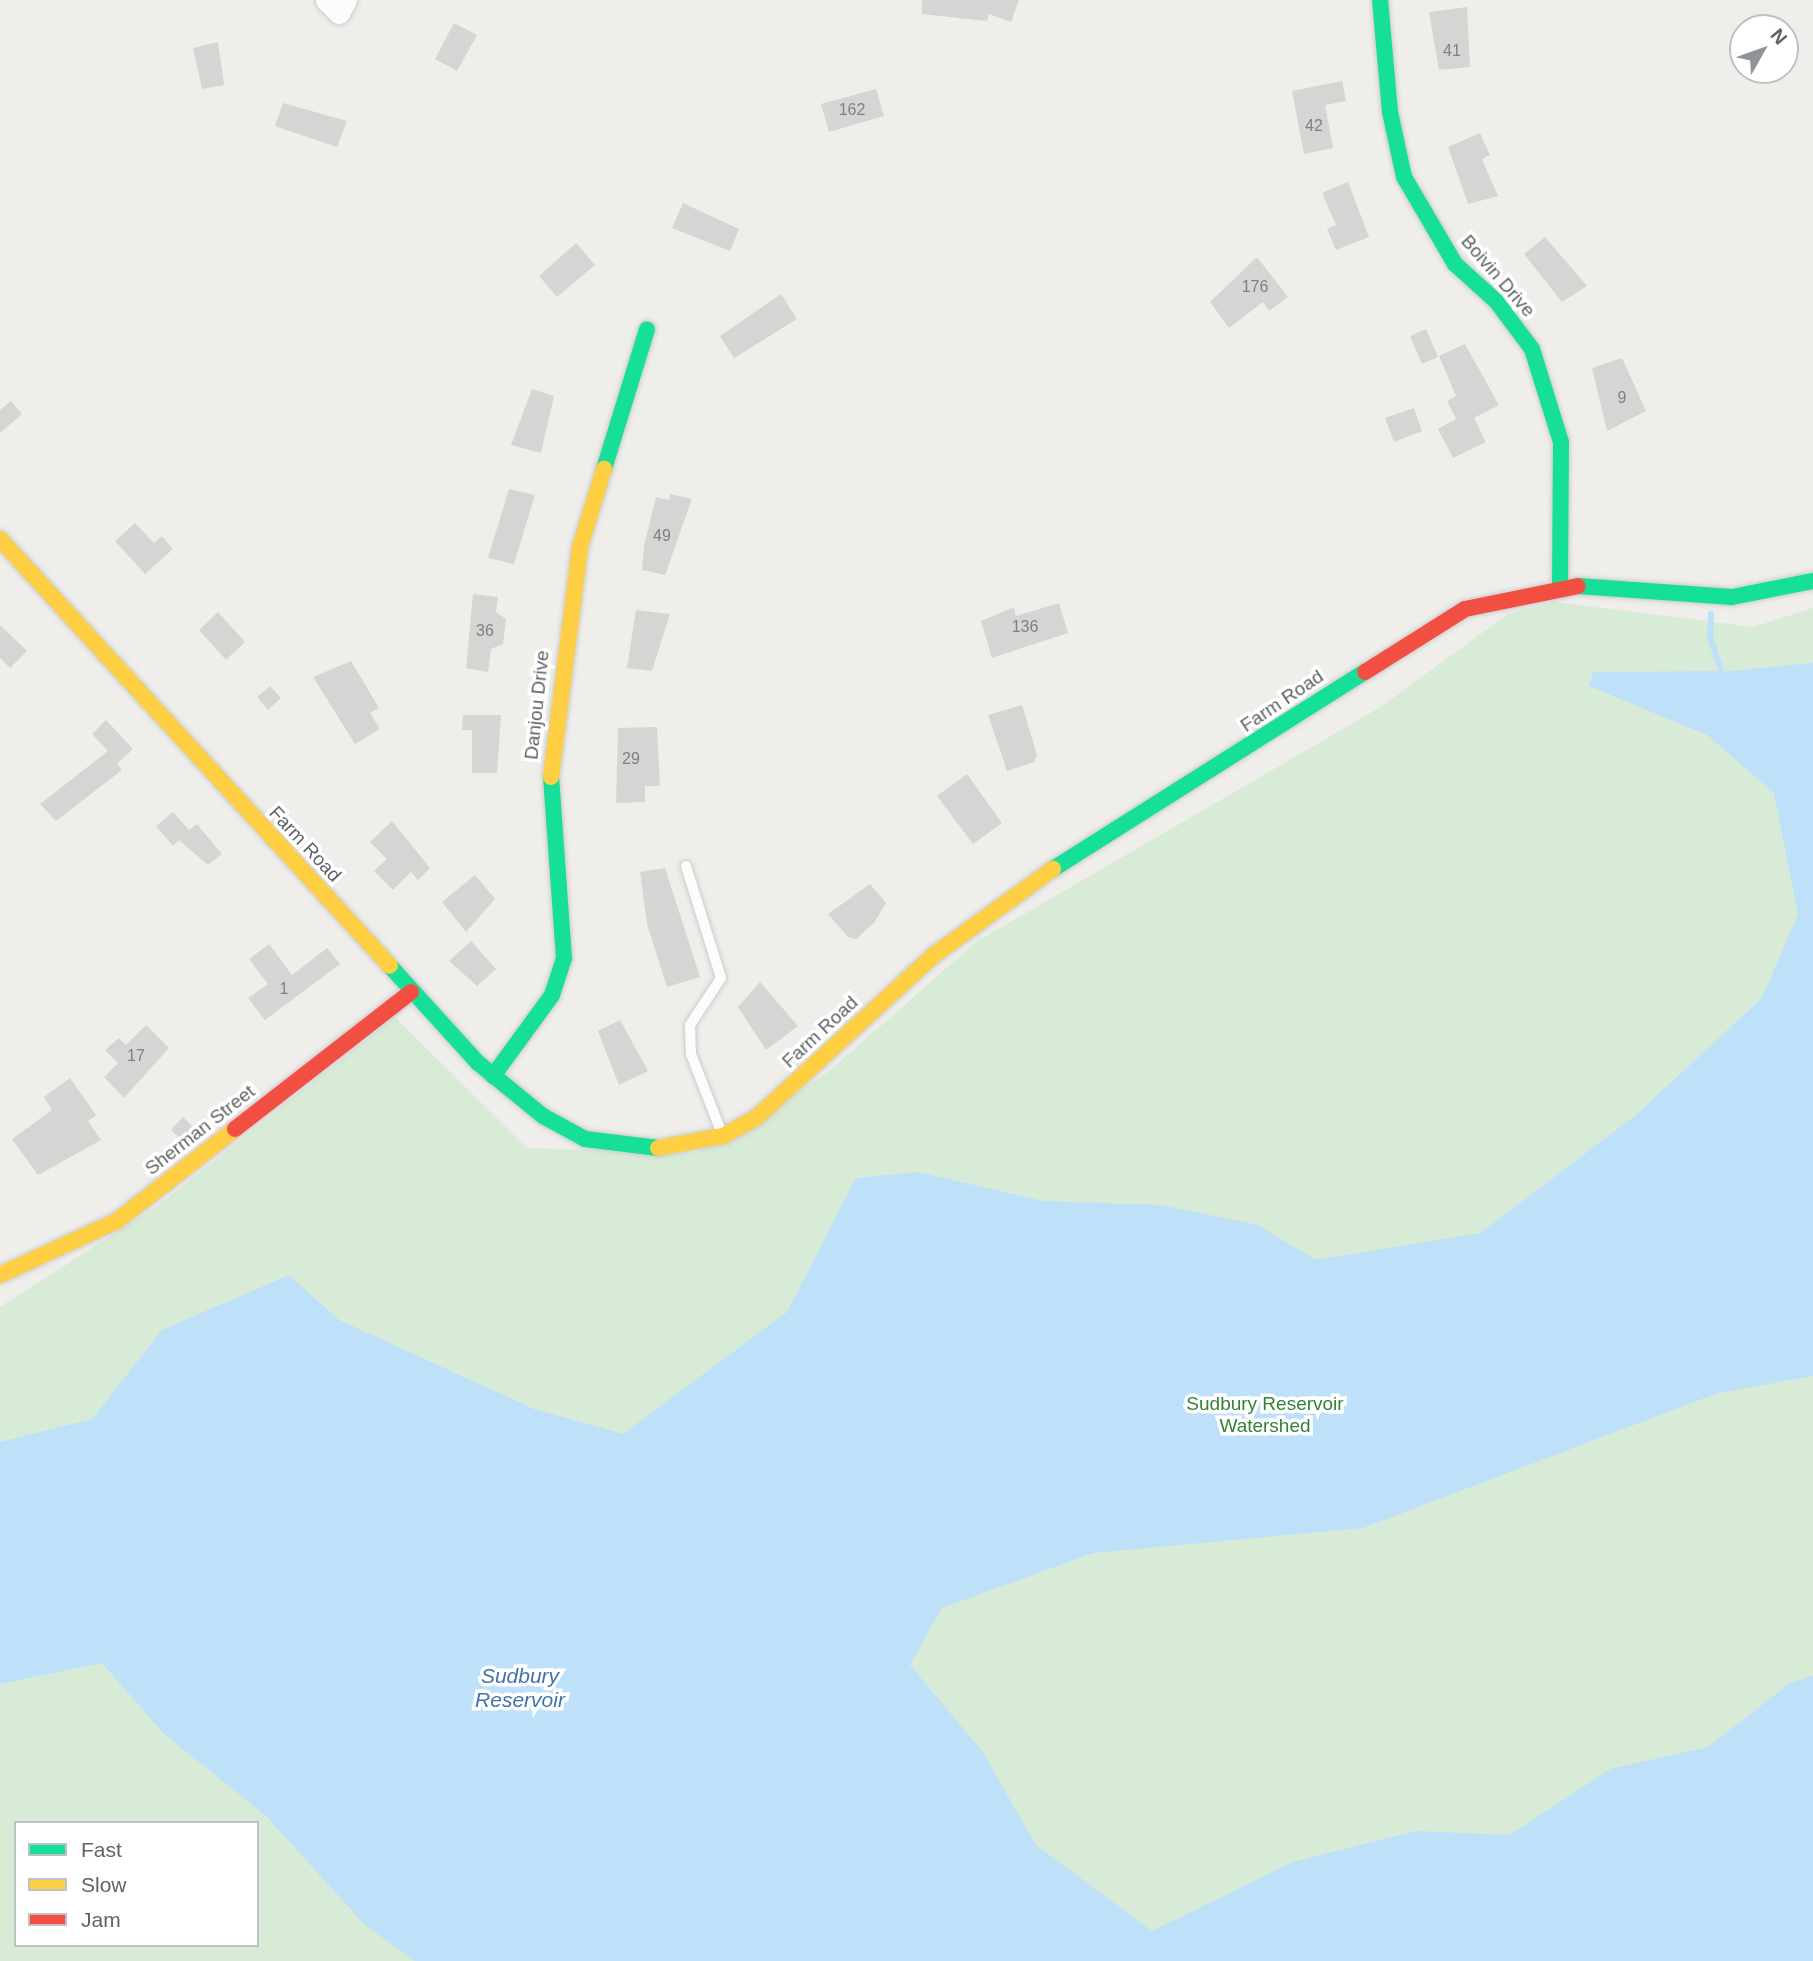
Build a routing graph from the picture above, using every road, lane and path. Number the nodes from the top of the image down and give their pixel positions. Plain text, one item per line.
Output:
1 (326, 0) edge
2 (346, 0) edge
3 (1380, 0) edge
4 (647, 329) dead end
5 (0, 539) edge
6 (1813, 581) edge
7 (1560, 585) junction
8 (686, 866) dead end
9 (411, 992) junction
10 (493, 1076) junction
11 (723, 1136) junction
12 (0, 1275) edge

1 - 2 street
3 - 7 street, Boivin Drive
4 - 10 street, Danjou Drive
5 - 9 street, Farm Road
6 - 7 street, Farm Road
7 - 11 street, Farm Road
8 - 11 lane
9 - 10 street, Farm Road
9 - 12 street, Sherman Street
10 - 11 street, Farm Road

